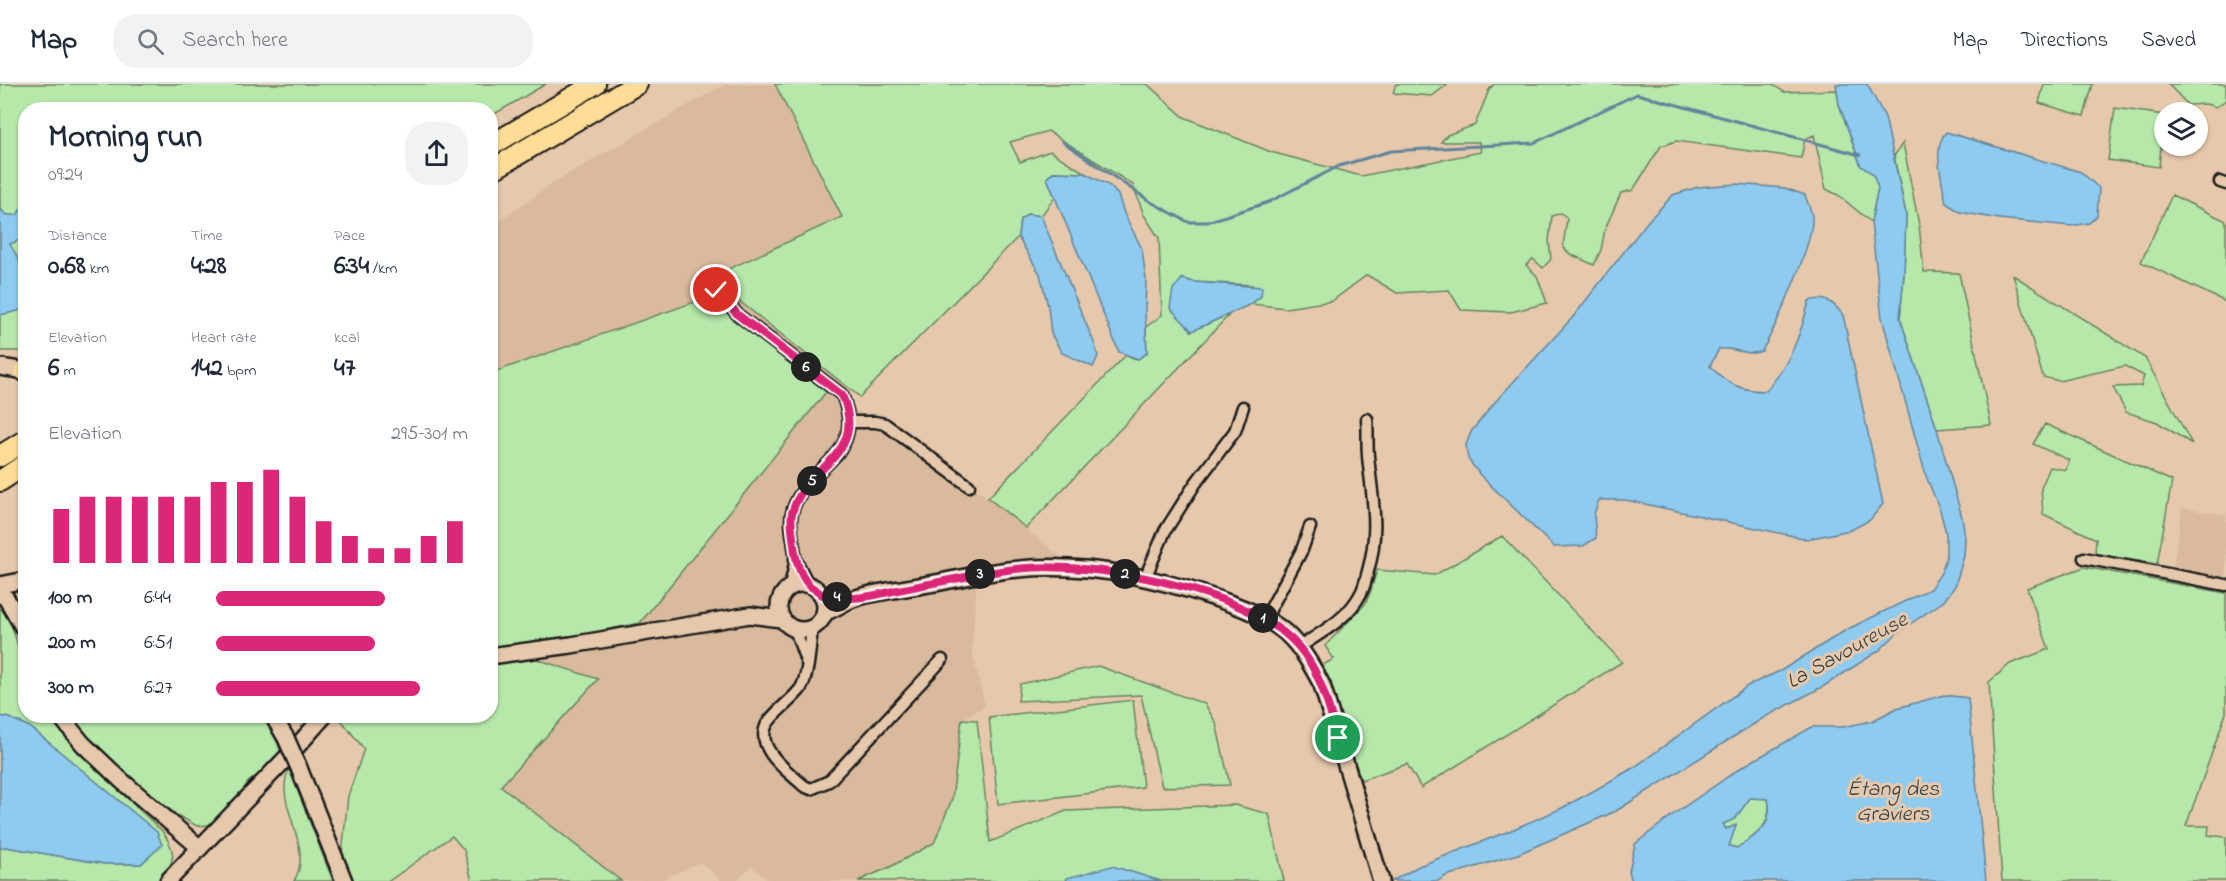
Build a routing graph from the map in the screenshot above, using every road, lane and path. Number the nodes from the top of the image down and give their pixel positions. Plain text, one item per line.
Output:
1 (637, 84) edge
2 (588, 88) edge
3 (498, 130) edge
4 (498, 141) edge
5 (498, 167) edge
6 (716, 290) dead end
7 (0, 367) edge
8 (18, 370) edge
9 (1243, 407) dead end
10 (1367, 419) dead end
11 (849, 422) junction
12 (18, 445) edge
13 (0, 456) edge
14 (18, 470) edge
15 (0, 481) edge
16 (969, 486) dead end
17 (1310, 527) dead end
18 (795, 558) junction
19 (2084, 558) dead end
20 (1144, 578) junction
21 (18, 582) edge
22 (808, 584) junction
23 (0, 585) edge
24 (2226, 585) edge
25 (790, 586) junction
26 (0, 594) edge
27 (822, 595) junction
28 (855, 598) junction
29 (779, 599) junction
30 (824, 613) junction
31 (750, 615) junction
32 (18, 618) edge
33 (781, 619) junction
34 (1266, 619) junction
35 (813, 628) junction
36 (795, 629) junction
37 (1299, 647) junction
38 (498, 655) edge
39 (942, 660) dead end
40 (807, 664) junction
41 (66, 723) edge
42 (277, 723) edge
43 (318, 723) edge
44 (200, 848) junction
45 (1380, 878) edge
46 (168, 881) edge
47 (344, 881) edge

1 - 5 highway
2 - 3 highway
2 - 4 highway
6 - 11 street
7 - 8 street
9 - 20 street
10 - 37 street
11 - 16 street
11 - 18 street
12 - 13 highway
14 - 15 highway
17 - 34 street
18 - 22 street
18 - 25 street
19 - 24 street
20 - 28 street
20 - 34 street
21 - 23 street
22 - 25 street
22 - 27 street
25 - 29 street
26 - 32 street
27 - 28 street
27 - 30 street
28 - 30 street
29 - 31 street
29 - 33 street
30 - 35 street
31 - 33 street
31 - 38 street
33 - 36 street
34 - 37 street
35 - 36 street
35 - 40 street
36 - 40 street
37 - 45 street
39 - 40 street
41 - 44 street
42 - 47 street, bridge
43 - 44 street
44 - 46 street

